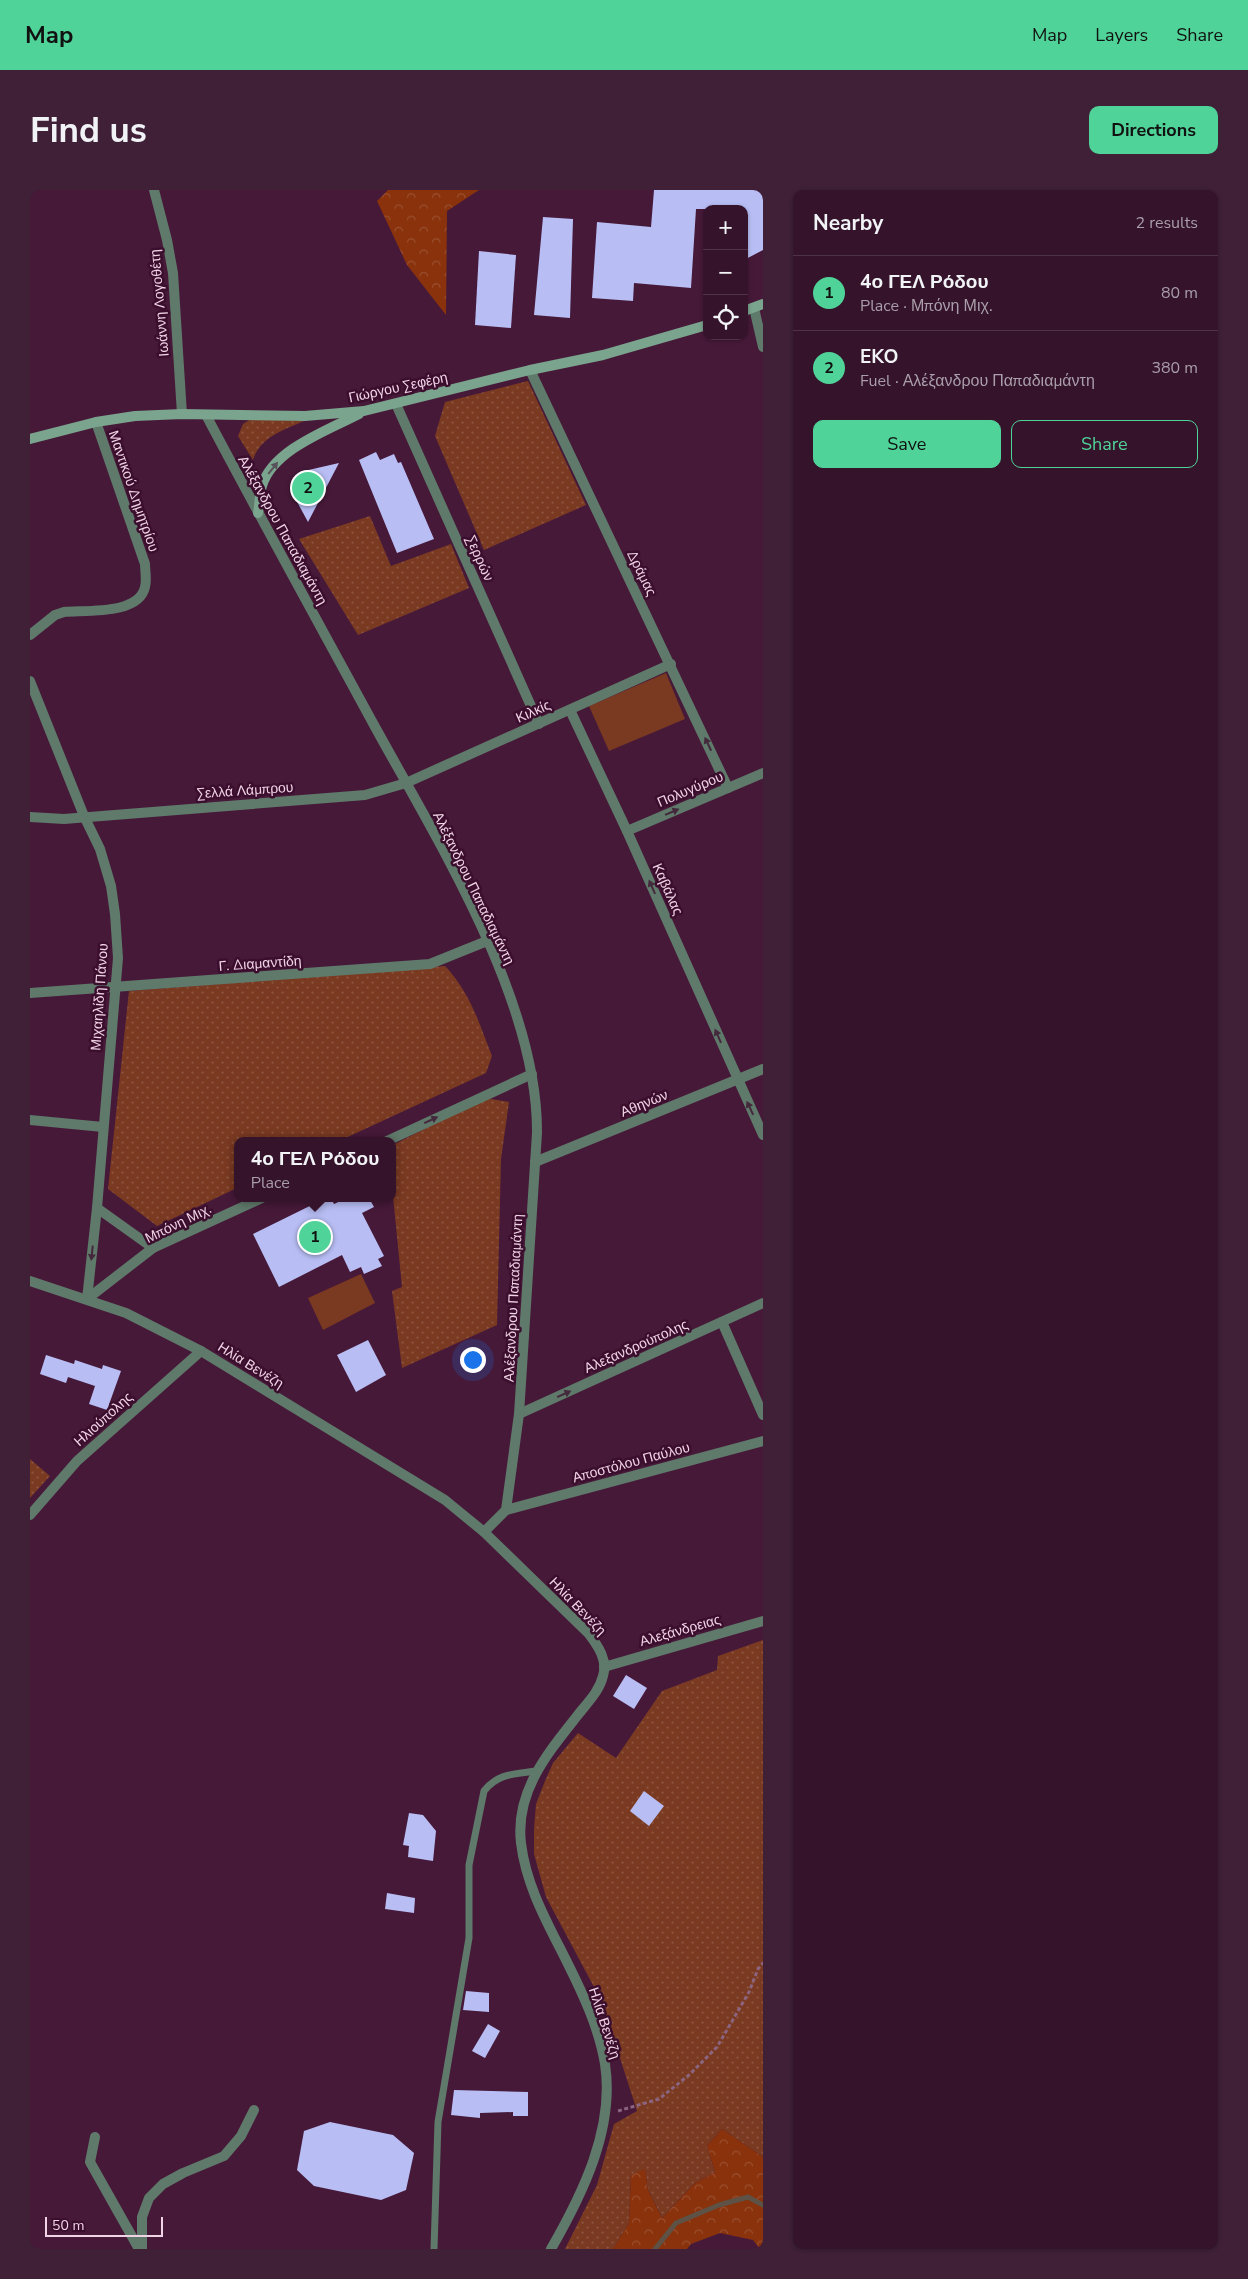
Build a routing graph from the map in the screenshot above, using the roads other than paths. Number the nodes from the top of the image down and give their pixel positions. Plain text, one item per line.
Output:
1 (154, 190) edge
2 (754, 308) edge
3 (703, 326) edge
4 (763, 347) edge
5 (530, 370) junction
6 (396, 404) junction
7 (364, 411) junction
8 (182, 414) junction
9 (206, 415) junction
10 (96, 422) junction
11 (30, 439) edge
12 (258, 513) junction
13 (30, 635) edge
14 (671, 664) junction
15 (30, 682) edge
16 (570, 710) junction
17 (539, 724) junction
18 (763, 773) edge
19 (406, 783) junction
20 (728, 788) junction
21 (84, 816) junction
22 (30, 817) edge
23 (627, 830) junction
24 (487, 941) junction
25 (114, 988) junction
26 (30, 993) edge
27 (763, 1069) edge
28 (532, 1074) junction
29 (738, 1081) junction
30 (30, 1120) edge
31 (103, 1127) junction
32 (763, 1135) edge
33 (396, 1137) edge
34 (534, 1162) junction
35 (253, 1202) edge
36 (97, 1208) junction
37 (153, 1248) junction
38 (30, 1281) edge
39 (87, 1298) junction
40 (763, 1303) edge
41 (722, 1322) junction
42 (201, 1351) junction
43 (519, 1414) junction
44 (763, 1415) edge
45 (763, 1442) edge
46 (506, 1510) junction
47 (30, 1515) edge
48 (484, 1532) junction
49 (763, 1620) edge
50 (604, 1666) junction
51 (536, 1772) junction
52 (254, 2110) dead end
53 (95, 2138) dead end
54 (141, 2249) edge
55 (434, 2249) edge
56 (551, 2249) edge

1 - 8 street, Ιωάννη Λογοθέτη
2 - 4 street
3 - 5 main road, Γιώργου Σεφέρη
5 - 6 main road, Γιώργου Σεφέρη
5 - 14 street, Δράμας
6 - 7 main road, Γιώργου Σεφέρη
6 - 17 street, Σερρών
7 - 9 main road, Γιώργου Σεφέρη
12 -> 7 main road
8 - 9 main road, Γιώργου Σεφέρη
8 - 10 main road, Γιώργου Σεφέρη
9 - 12 street, Αλέξανδρου Παπαδιαμάντη
10 - 11 main road, Γιώργου Σεφέρη
10 - 13 street, Μαντικού Δημητρίου
12 - 19 street, Αλέξανδρου Παπαδιαμάντη
14 - 16 street, Κιλκίς
20 -> 14 street, Δράμας
15 - 21 street, Μιχαηλίδη Πάνου
16 - 17 street, Κιλκίς
16 - 23 street, Καβάλας
17 - 19 street, Κιλκίς
18 - 20 street, Πολυγύρου
19 - 21 street, Σελλά Λάμπρου
19 - 24 street, Αλέξανδρου Παπαδιαμάντη
23 -> 20 street, Πολυγύρου
21 - 22 street, Σελλά Λάμπρου
21 - 25 street, Μιχαηλίδη Πάνου
29 -> 23 street, Καβάλας
24 - 25 street, Γ. Διαμαντίδη
24 - 28 street, Αλέξανδρου Παπαδιαμάντη
25 - 26 street, Γ. Διαμαντίδη
25 - 31 street, Μιχαηλίδη Πάνου
27 - 29 street, Αθηνών
33 -> 28 street
28 - 34 street, Αλέξανδρου Παπαδιαμάντη
32 -> 29 street, Καβάλας
29 - 34 street, Αθηνών
30 - 31 street
31 - 36 street, Μιχαηλίδη Πάνου
34 - 43 street, Αλέξανδρου Παπαδιαμάντη
35 - 37 street, Μπόνη Μιχ.
36 - 37 street
36 -> 39 street, Μιχαηλίδη Πάνου
37 - 39 street, Μπόνη Μιχ.
38 - 39 street, Ηλία Βενέζη
39 - 42 street, Ηλία Βενέζη
40 - 41 street, Αλεξανδρούπολης
43 -> 41 street, Αλεξανδρούπολης
41 - 44 street
42 - 47 street, Ηλιούπολης
42 - 48 street, Ηλία Βενέζη
43 - 46 street, Αλέξανδρου Παπαδιαμάντη
45 - 46 street, Αποστόλου Παύλου
46 - 48 street
48 - 50 street, Ηλία Βενέζη
49 - 50 street, Αλεξάνδρειας
50 - 51 street, Ηλία Βενέζη
51 - 55 lane
51 - 56 street, Ηλία Βενέζη
52 - 54 street
53 - 54 street

